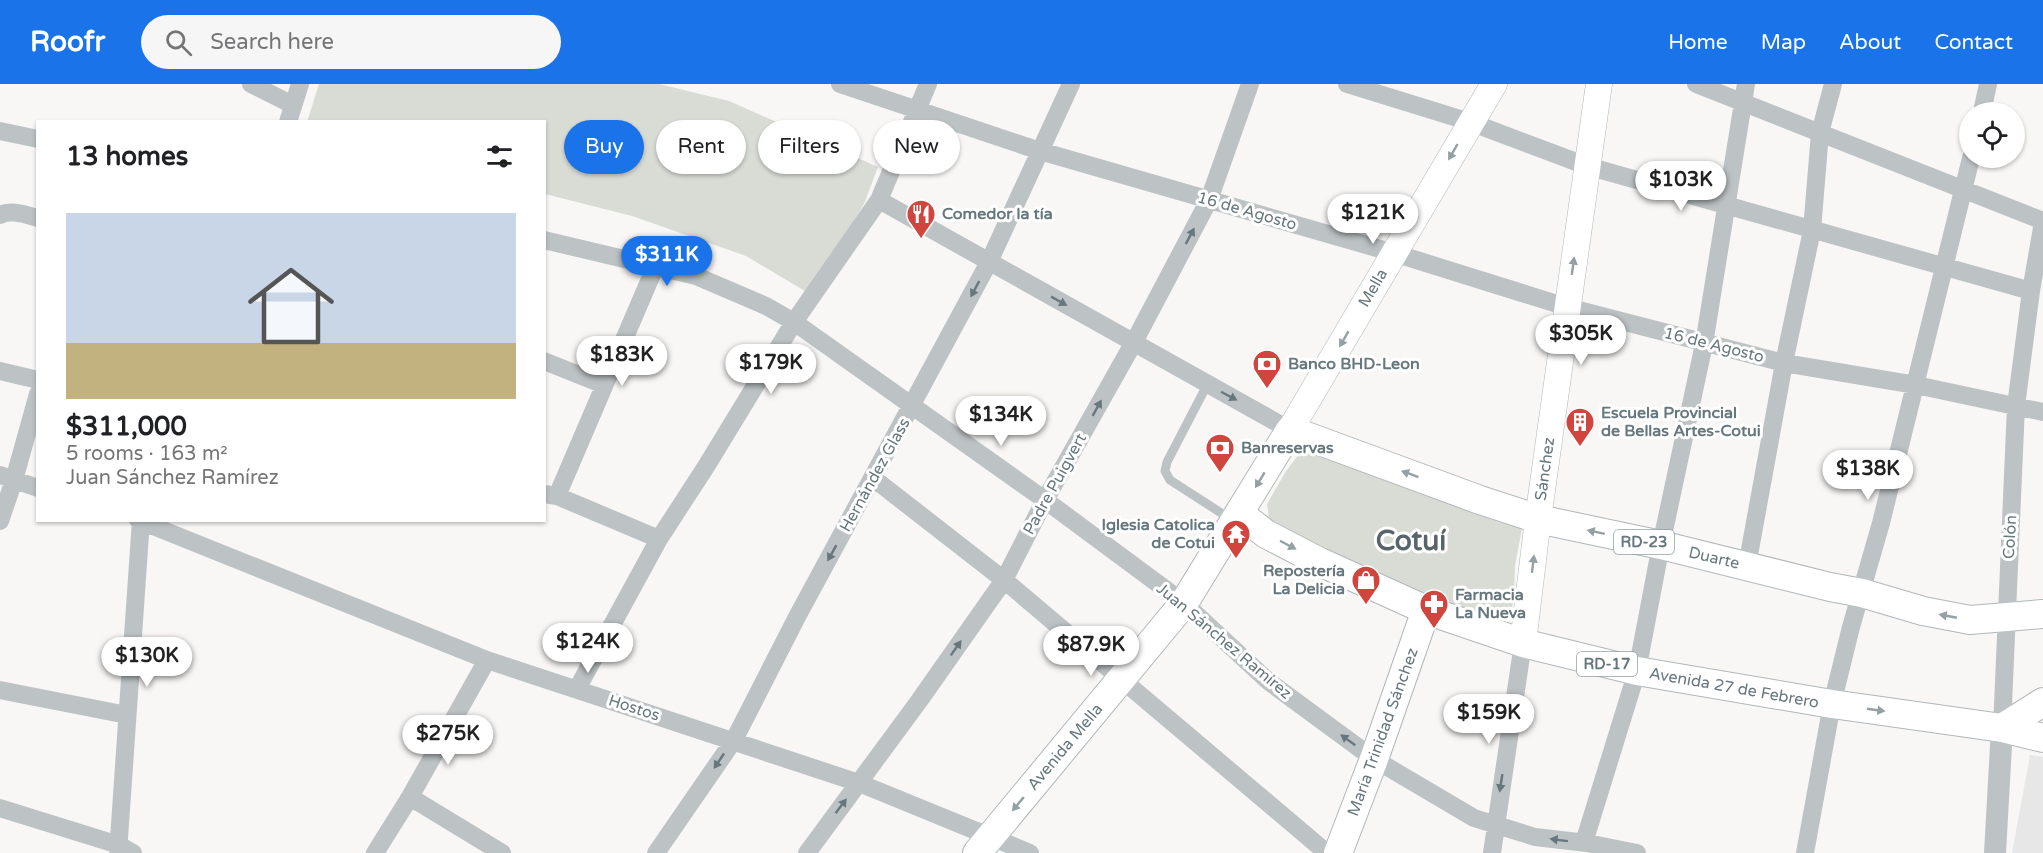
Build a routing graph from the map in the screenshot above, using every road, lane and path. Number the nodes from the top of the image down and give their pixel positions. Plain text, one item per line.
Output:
1 (251, 84) edge
2 (300, 84) edge
3 (840, 84) edge
4 (928, 84) edge
5 (1071, 84) edge
6 (1250, 84) edge
7 (1347, 84) edge
8 (1494, 84) edge
9 (1599, 84) edge
10 (1696, 84) edge
11 (1746, 84) edge
12 (1833, 84) edge
13 (1988, 84) edge
14 (1984, 102) edge
15 (1743, 104) junction
16 (917, 111) junction
17 (290, 113) edge
18 (1470, 122) junction
19 (0, 131) edge
20 (1820, 133) junction
21 (36, 139) edge
22 (1040, 151) junction
23 (1587, 166) junction
24 (1969, 168) edge
25 (1964, 189) junction
26 (879, 200) junction
27 (1209, 200) junction
28 (1727, 207) junction
29 (0, 215) edge
30 (36, 218) edge
31 (2043, 222) edge
32 (1812, 230) junction
33 (546, 240) edge
34 (1394, 253) junction
35 (989, 262) junction
36 (656, 265) junction
37 (1944, 267) junction
38 (2031, 291) junction
39 (1567, 307) junction
40 (794, 322) junction
41 (1134, 342) junction
42 (1704, 344) junction
43 (546, 362) edge
44 (1784, 363) junction
45 (0, 370) edge
46 (36, 379) edge
47 (604, 385) junction
48 (1207, 385) junction
49 (1916, 385) junction
50 (36, 399) edge
51 (2016, 406) junction
52 (912, 407) junction
53 (2043, 412) edge
54 (1290, 430) junction
55 (7, 478) edge
56 (873, 478) junction
57 (36, 487) edge
58 (551, 495) edge
59 (1045, 500) junction
60 (1237, 517) junction
61 (1538, 519) junction
62 (0, 521) edge
63 (140, 522) edge
64 (143, 522) edge
65 (659, 539) junction
66 (1661, 545) junction
67 (1747, 566) junction
68 (1004, 580) junction
69 (1862, 593) junction
70 (1184, 603) junction
71 (1426, 610) junction
72 (2043, 614) edge
73 (2007, 618) junction
74 (1523, 643) junction
75 (488, 660) junction
76 (1637, 672) junction
77 (1122, 679) junction
78 (577, 689) junction
79 (0, 690) edge
80 (2043, 702) edge
81 (1832, 704) junction
82 (127, 715) junction
83 (2002, 728) junction
84 (2043, 738) edge
85 (734, 740) junction
86 (1374, 759) junction
87 (859, 783) junction
88 (410, 797) junction
89 (0, 808) edge
90 (1495, 826) junction
91 (1587, 843) junction
92 (983, 846) edge
93 (123, 850) edge
94 (375, 853) edge
95 (502, 853) edge
96 (656, 853) edge
97 (807, 853) edge
98 (1030, 853) edge
99 (1327, 853) edge
100 (1338, 853) edge
101 (1492, 853) edge
102 (1632, 853) edge
103 (1805, 853) edge
104 (1995, 853) edge

1 - 17 street
2 - 17 street
3 - 16 street, 16 de Agosto
4 - 16 street
5 - 22 street, Hernández Glass
6 - 27 street, Padre Puigvert
7 - 18 street
8 - 18 main road, Mella
9 - 23 main road, Sánchez
10 - 15 street
11 - 15 street
12 - 20 street
13 - 14 street
15 - 20 street
15 - 28 street
16 - 22 street, 16 de Agosto
16 - 26 street
18 - 23 street
18 -> 34 main road, Mella
19 - 21 street
20 - 25 street
20 - 32 street
22 - 27 street, 16 de Agosto
22 - 35 street, Hernández Glass
23 - 28 street
39 -> 23 main road, Sánchez
24 - 25 street
25 - 31 street
25 - 37 street
26 - 35 street
26 - 40 street
27 - 34 street, 16 de Agosto
41 -> 27 street, Padre Puigvert
28 - 32 street
28 - 42 street
29 - 30 street
31 - 38 street, Colón
32 - 37 street
32 - 44 street
33 - 36 street, Juan Sánchez Ramírez
34 - 39 street, 16 de Agosto
34 -> 54 main road, Mella
35 -> 41 street
35 -> 52 street, Hernández Glass
36 - 40 street, Juan Sánchez Ramírez
36 - 47 street
37 - 38 street
37 - 49 street
38 - 51 street, Colón
39 - 42 street, 16 de Agosto
39 - 61 main road, Sánchez
40 - 52 street, Juan Sánchez Ramírez
40 - 65 street
41 - 48 street
59 -> 41 street, Padre Puigvert
42 - 44 street, 16 de Agosto
42 - 66 street
43 - 47 street
44 - 49 street, 16 de Agosto
44 - 67 street
45 - 46 street
47 - 58 street
48 -> 54 street
48 - 60 lane
49 - 51 street, 16 de Agosto
49 - 69 street
50 - 55 street
51 - 53 street, 16 de Agosto
51 - 73 street, Colón
52 - 56 street, Hernández Glass
52 - 59 street, Juan Sánchez Ramírez
54 -> 60 main road, Avenida Mella
61 -> 54 main road, Duarte / RD-23
55 - 57 street
55 - 62 street
56 - 68 street
56 -> 85 street, Hernández Glass
58 - 65 street
59 - 68 street, Padre Puigvert
59 - 70 street, Juan Sánchez Ramírez
60 - 70 main road, Avenida Mella
60 -> 71 main road, Avenida 27 de Febrero / RD-17
66 -> 61 main road, Duarte / RD-23
74 -> 61 main road, Sánchez
63 - 82 street
64 - 75 street, Hostos
65 - 78 street
66 - 67 main road, Duarte / RD-23
66 - 76 street
67 - 69 main road, Duarte / RD-23
68 - 77 street
87 -> 68 street, Padre Puigvert
73 -> 69 main road, Duarte / RD-23
69 - 81 street
70 - 77 main road, Avenida Mella
86 -> 70 street, Juan Sánchez Ramírez
71 - 74 main road, Avenida 27 de Febrero / RD-17
71 - 86 main road, María Trinidad Sánchez
72 - 73 main road, Duarte / RD-23
73 - 83 street, Colón
74 - 76 main road, Avenida 27 de Febrero / RD-17
74 -> 90 street, Sánchez
75 - 78 street, Hostos
75 - 88 street
76 - 81 main road, Avenida 27 de Febrero / RD-17
76 - 91 street
77 -> 92 main road, Avenida Mella
77 - 99 street
78 - 85 street, Hostos
79 - 82 street
80 - 83 main road
81 -> 83 main road, Avenida 27 de Febrero / RD-17
81 - 103 street
82 - 93 street
83 - 84 main road, Avenida 27 de Febrero / RD-17
83 - 104 street, Colón
85 - 87 street, Hostos
85 -> 96 street, Hernández Glass
86 - 90 street, Juan Sánchez Ramírez
86 - 100 main road, María Trinidad Sánchez
87 - 92 street, Hostos
97 -> 87 street, Padre Puigvert
88 - 94 street
88 - 95 street
89 - 93 street
91 -> 90 street, Juan Sánchez Ramírez
90 - 101 street, Sánchez
91 - 102 street, Juan Sánchez Ramírez
92 - 98 street, Hostos

